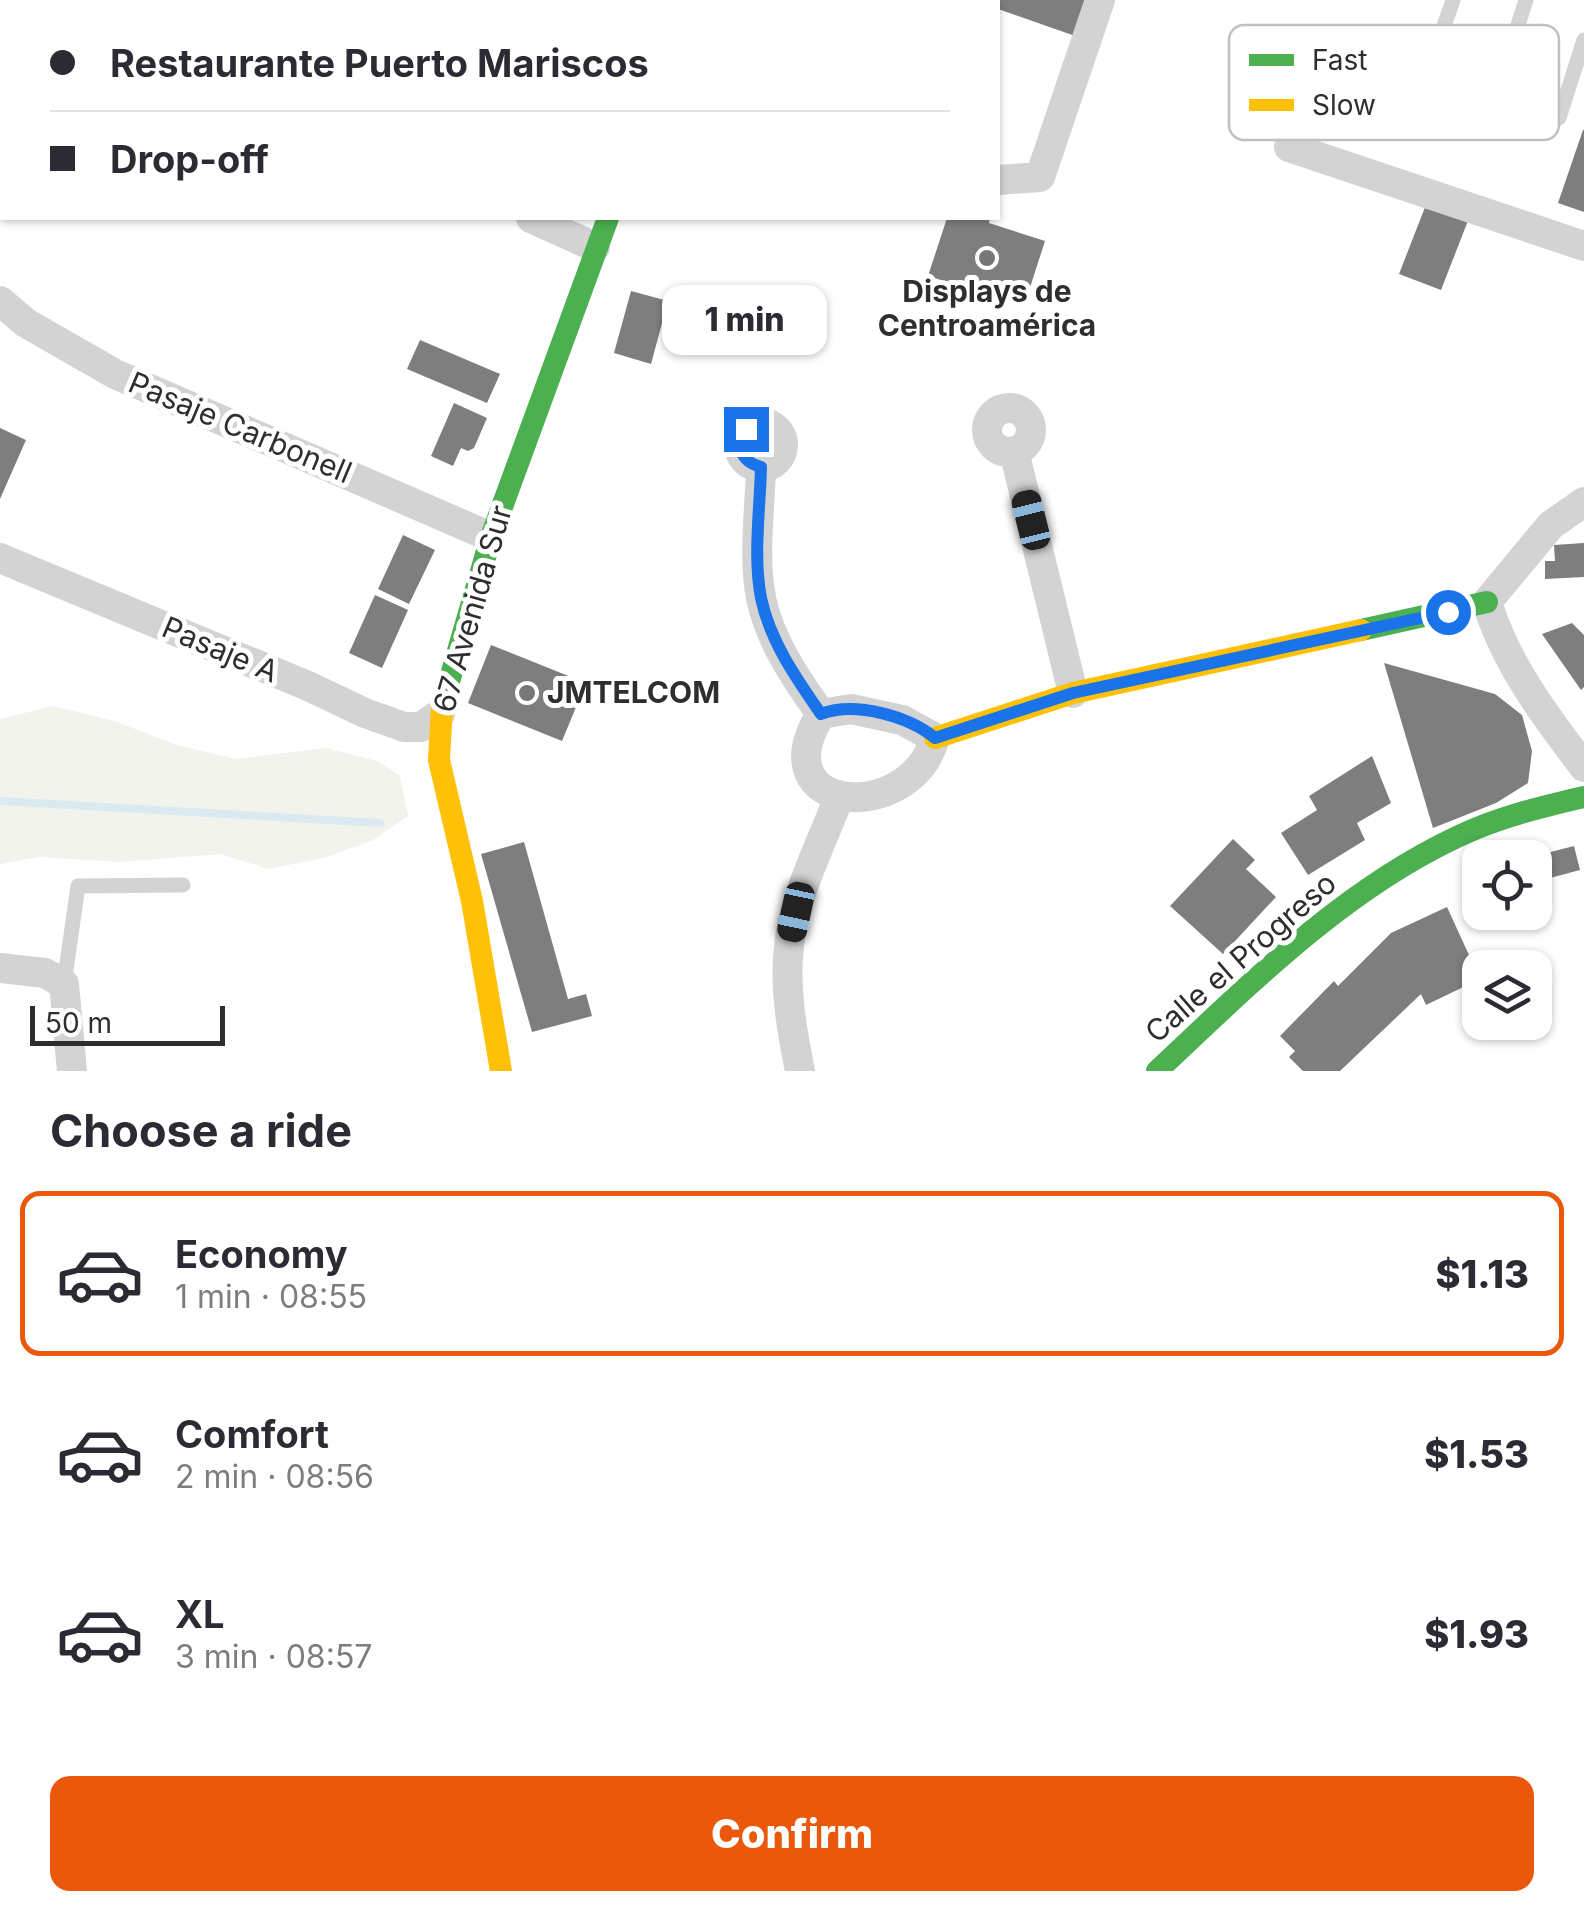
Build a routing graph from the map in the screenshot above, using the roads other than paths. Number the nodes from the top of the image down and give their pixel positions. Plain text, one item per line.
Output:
1 (1100, 0) edge
2 (1454, 0) edge
3 (1526, 0) edge
4 (1446, 25) edge
5 (1518, 25) edge
6 (1584, 40) edge
7 (1559, 119) edge
8 (1290, 147) dead end
9 (1000, 180) edge
10 (535, 220) edge
11 (607, 220) edge
12 (1584, 246) edge
13 (596, 247) junction
14 (0, 301) edge
15 (1014, 451) dead end
16 (761, 467) dead end
17 (1584, 502) edge
18 (491, 537) junction
19 (0, 558) edge
20 (1487, 602) junction
21 (1073, 693) junction
22 (440, 714) junction
23 (821, 714) junction
24 (935, 738) junction
25 (1584, 767) edge
26 (838, 796) junction
27 (1584, 796) edge
28 (1584, 812) edge
29 (182, 885) dead end
30 (0, 968) edge
31 (64, 984) junction
32 (72, 1071) edge
33 (501, 1071) edge
34 (800, 1071) edge
35 (1157, 1071) edge
36 (1186, 1071) edge

1 - 9 street
2 - 4 lane
3 - 5 lane
6 - 7 lane
8 - 12 street
10 - 13 street
11 - 13 street, 67 Avenida Sur
13 - 18 street, 67 Avenida Sur
14 - 18 street, Pasaje Carbonell
15 - 21 street
16 - 23 street
17 - 20 street
18 - 22 street, 67 Avenida Sur
19 - 22 street, Pasaje A
20 - 21 street
20 - 25 street
21 - 24 street
22 - 33 street, 67 Avenida Sur
23 - 24 street
23 - 26 street
24 - 26 street
26 - 34 street
27 - 35 street, Calle el Progreso
28 - 36 street, Calle el Progreso
29 - 31 lane
30 - 31 street
31 - 32 street

